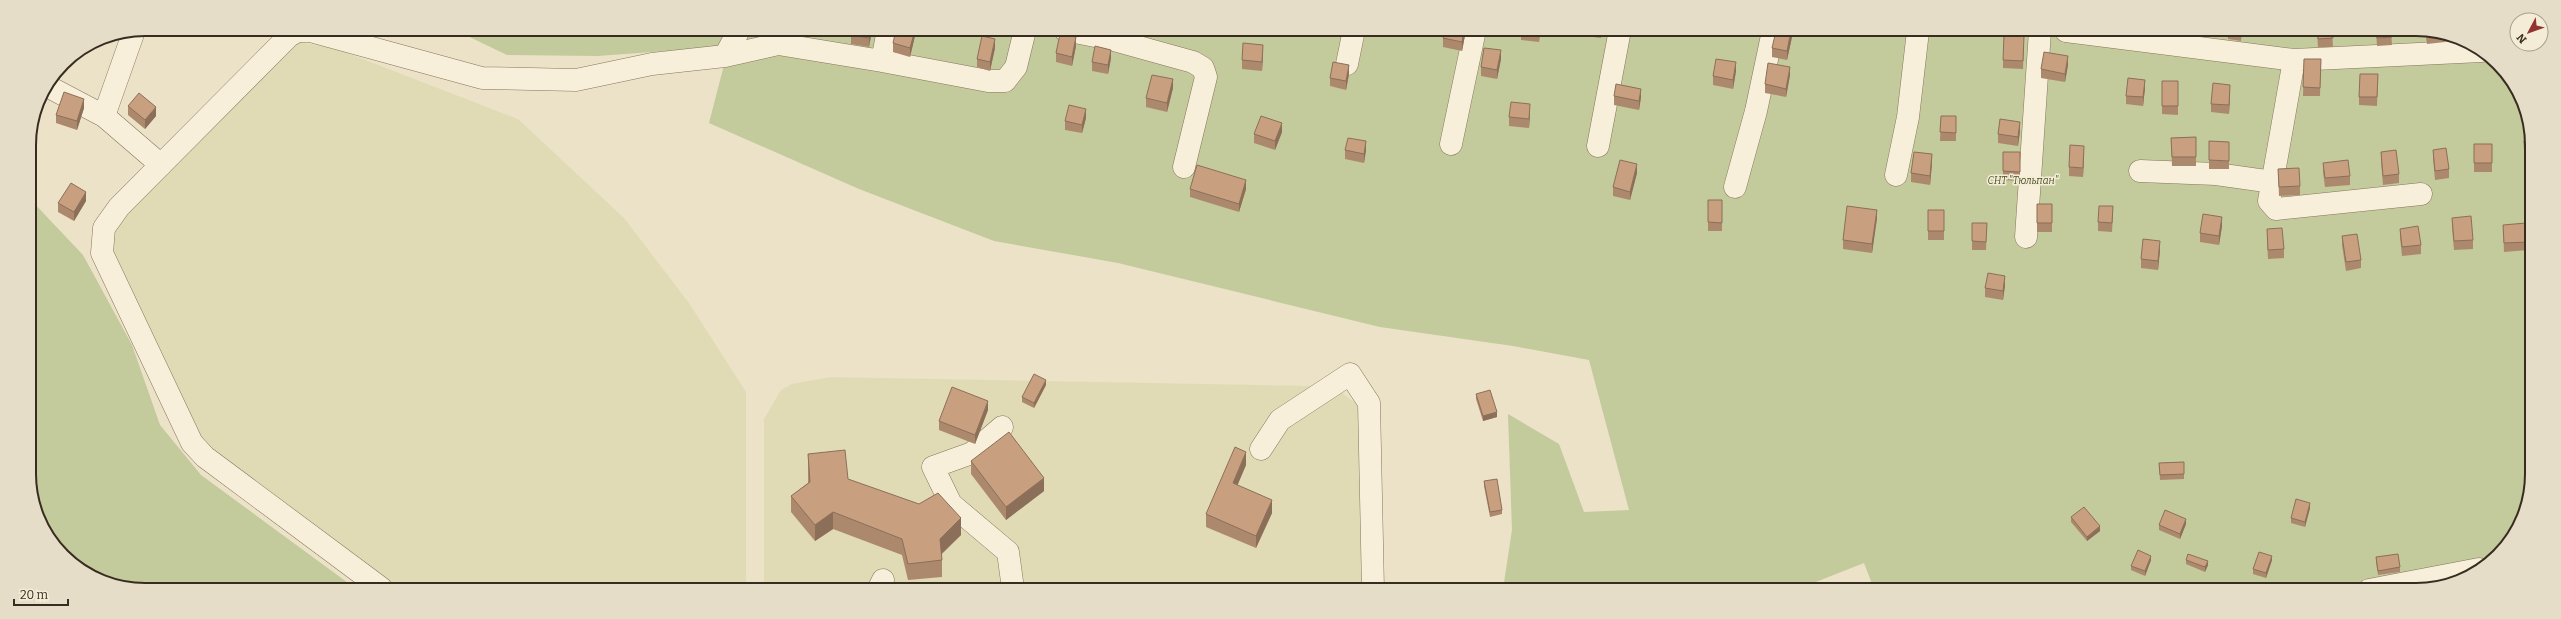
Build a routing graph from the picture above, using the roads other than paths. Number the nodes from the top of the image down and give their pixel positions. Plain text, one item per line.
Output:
1 (289, 36) edge
2 (328, 36) edge
3 (737, 36) edge
4 (887, 36) edge
5 (1024, 36) edge
6 (1095, 36) edge
7 (1353, 36) edge
8 (1474, 36) edge
9 (1619, 36) edge
10 (1772, 36) edge
11 (1917, 36) edge
12 (2040, 36) edge
13 (2105, 36) edge
14 (132, 37) edge
15 (2472, 51) edge
16 (725, 56) junction
17 (882, 60) junction
18 (2294, 60) junction
19 (1347, 64) edge
20 (52, 89) edge
21 (104, 116) junction
22 (1452, 144) dead end
23 (1598, 146) dead end
24 (161, 165) junction
25 (1184, 167) dead end
26 (2140, 171) dead end
27 (1896, 176) dead end
28 (2273, 182) junction
29 (1736, 187) dead end
30 (2421, 194) dead end
31 (2026, 238) dead end
32 (1002, 427) dead end
33 (1261, 449) dead end
34 (2462, 572) edge
35 (374, 583) edge
36 (1012, 583) edge
37 (1373, 583) edge
38 (2406, 583) edge

1 - 24 street
2 - 16 street
3 - 16 street
4 - 17 street
5 - 17 street
6 - 25 street
7 - 19 street
8 - 22 street
9 - 23 street
10 - 29 street
11 - 27 street
12 - 31 street
13 - 18 street
14 - 21 street
15 - 18 street
16 - 17 street
18 - 28 street
20 - 21 street
21 - 24 street
24 - 35 street
26 - 28 street
28 - 30 street
32 - 36 street
33 - 37 street
34 - 38 street

